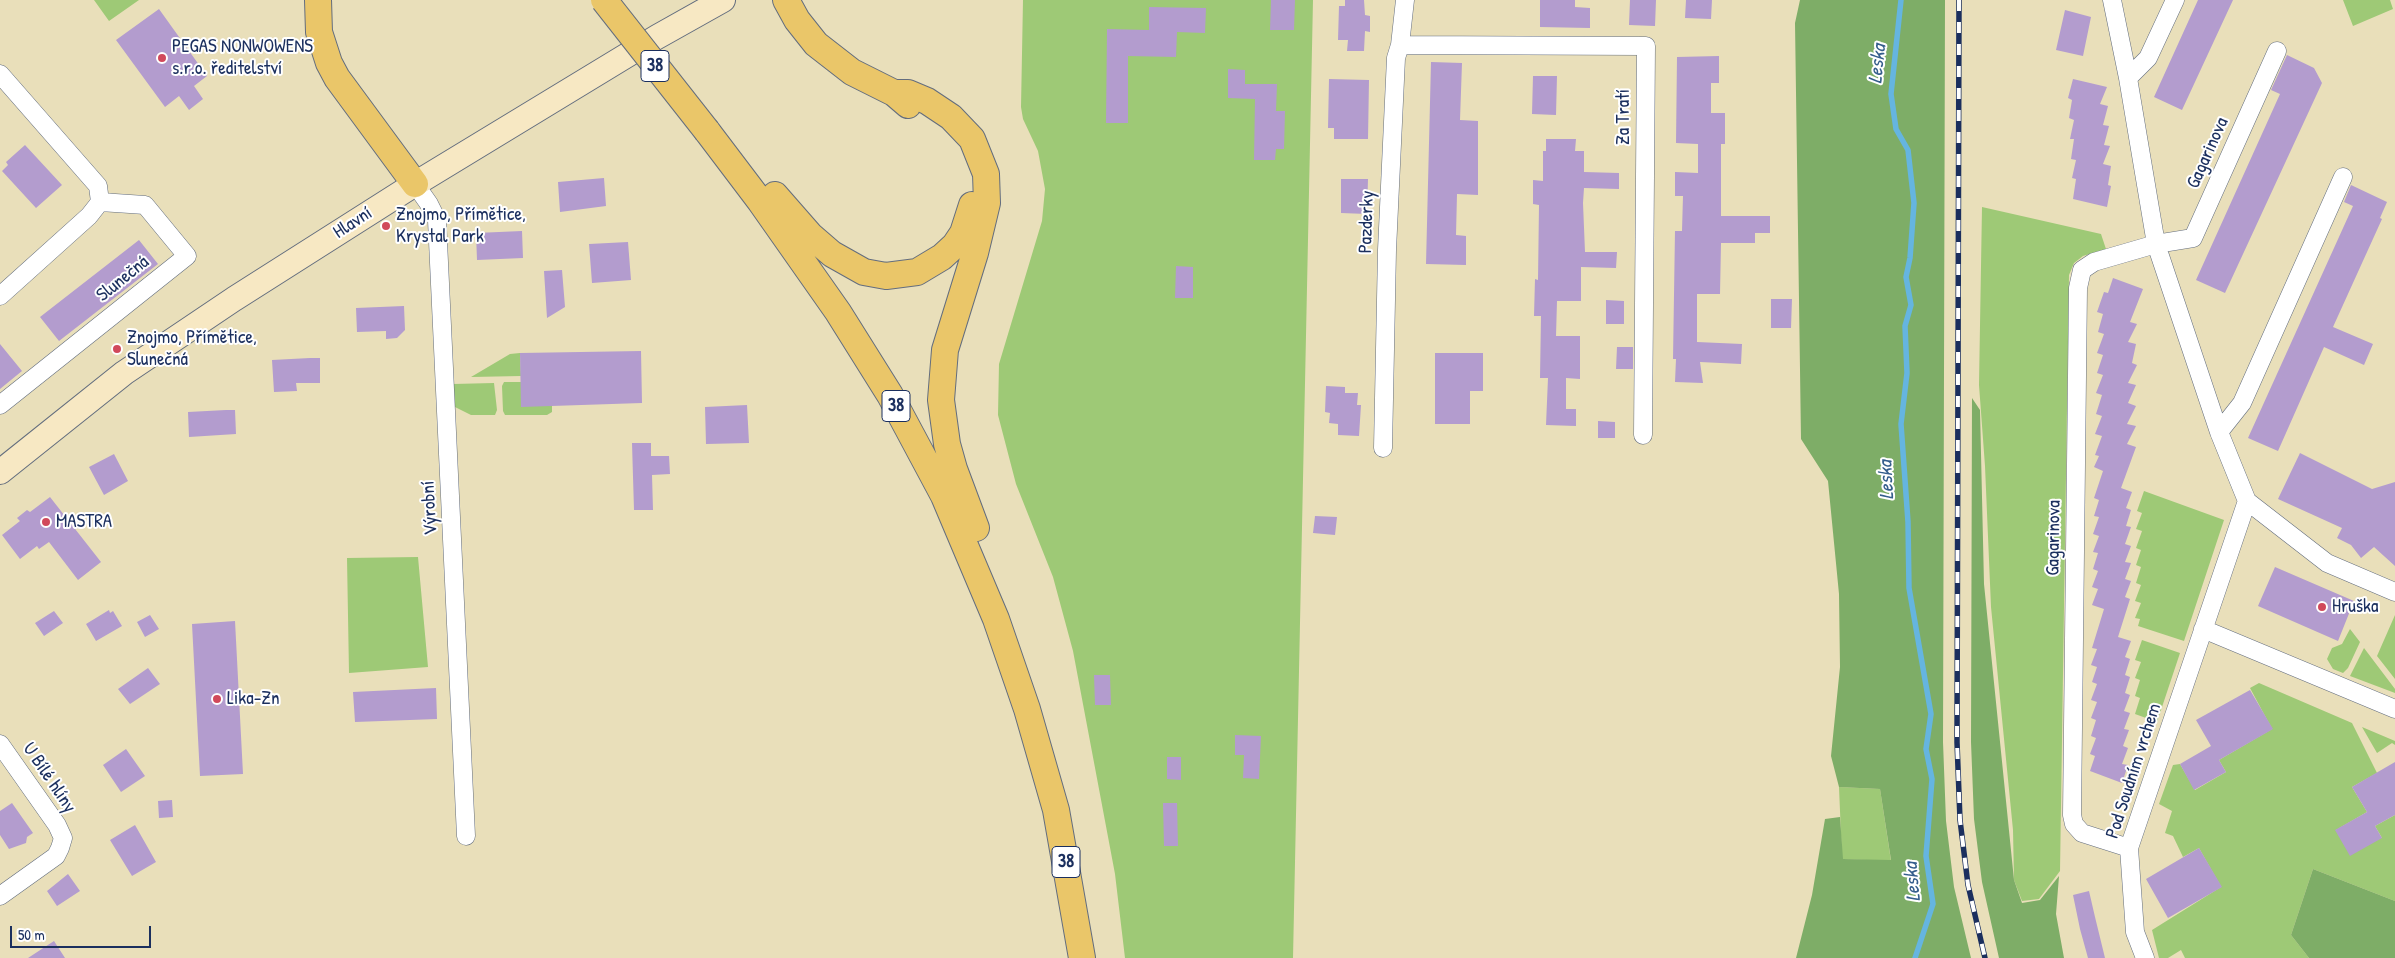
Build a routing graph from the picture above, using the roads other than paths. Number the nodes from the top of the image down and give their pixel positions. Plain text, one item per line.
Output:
1 (318, 0) edge
2 (604, 0) edge
3 (692, 0) edge
4 (723, 0) edge
5 (786, 0) edge
6 (1405, 0) edge
7 (2112, 0) edge
8 (2175, 0) edge
9 (657, 36) junction
10 (1400, 45) junction
11 (2277, 51) dead end
12 (0, 74) edge
13 (2128, 78) junction
14 (894, 93) junction
15 (708, 132) junction
16 (2343, 177) dead end
17 (415, 184) junction
18 (100, 202) junction
19 (2156, 244) junction
20 (0, 296) edge
21 (0, 405) edge
22 (2219, 432) junction
23 (1643, 435) dead end
24 (1383, 448) dead end
25 (0, 472) edge
26 (2247, 501) junction
27 (2395, 592) edge
28 (2203, 630) junction
29 (1027, 709) junction
30 (2395, 709) edge
31 (0, 744) edge
32 (466, 836) dead end
33 (2129, 848) junction
34 (0, 896) edge
35 (1082, 958) edge
36 (2145, 958) edge

1 - 17 main road
2 - 15 main road, 38, bridge
3 - 9 main road
4 - 9 main road, Hlavní
5 - 14 main road
6 - 10 street, Pazderky
7 - 13 street
8 - 13 street
9 - 17 main road, Hlavní
10 - 23 street, Za Tratí
10 - 24 street, Pazderky
11 - 19 street, Gagarinova
12 - 18 street
13 - 19 street
14 - 15 main road
14 - 29 main road
15 - 29 main road, 38
16 - 22 street
17 - 25 main road, Hlavní
17 - 32 street, Výrobní
18 - 20 street
18 - 21 street, Slunečná
19 - 22 street
19 - 33 street, Gagarinova
22 - 26 street
26 - 27 street
26 - 28 street, Pod Soudním vrchem
28 - 30 street
28 - 33 street, Pod Soudním vrchem
29 - 35 main road, 38
31 - 34 street, U Bílé hlíny
33 - 36 street, Pod Soudním vrchem

